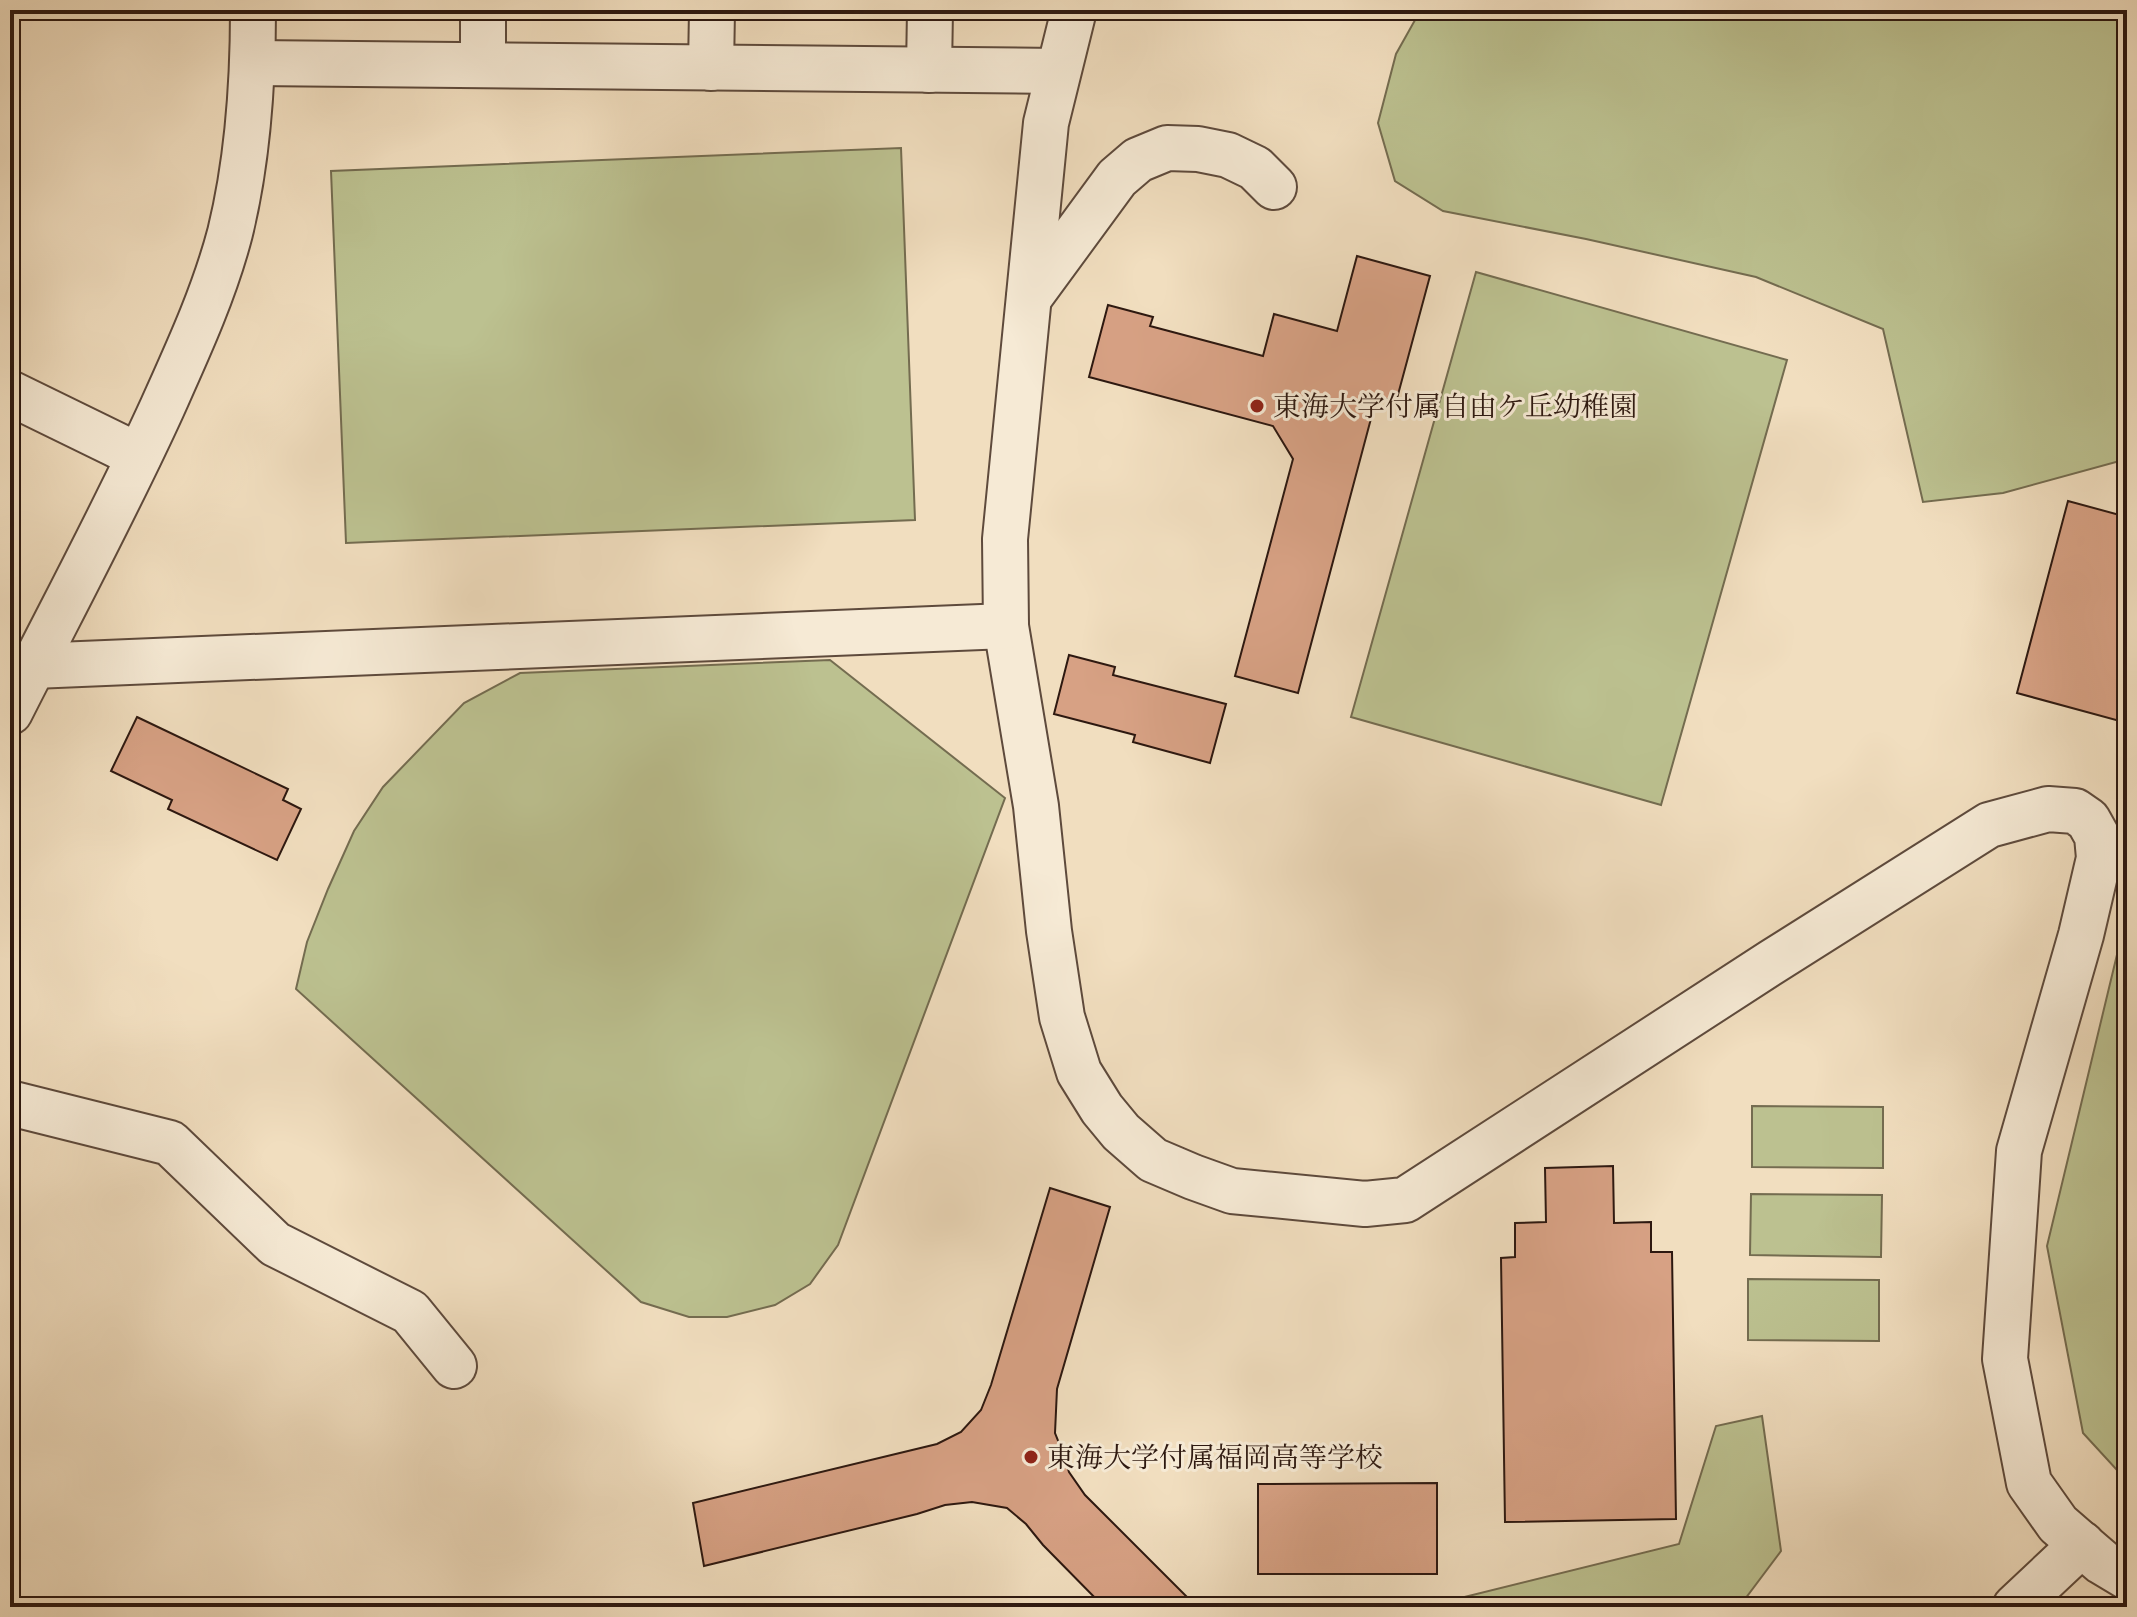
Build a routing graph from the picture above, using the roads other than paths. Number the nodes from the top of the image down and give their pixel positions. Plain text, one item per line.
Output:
1 (253, 10) edge
2 (483, 10) edge
3 (712, 10) edge
4 (930, 10) edge
5 (1074, 10) edge
6 (253, 63) junction
7 (483, 65) junction
8 (711, 68) junction
9 (929, 70) junction
10 (1058, 71) junction
11 (1274, 187) dead end
12 (1028, 300) junction
13 (10, 393) edge
14 (139, 456) junction
15 (1006, 626) junction
16 (33, 666) junction
17 (10, 712) edge
18 (10, 1103) edge
19 (454, 1366) dead end
20 (2082, 1544) junction
21 (2127, 1577) edge
22 (2015, 1607) edge

1 - 6 street
2 - 7 street
3 - 8 street
4 - 9 street
5 - 10 street
6 - 7 street
6 - 14 street
7 - 8 street
8 - 9 street
9 - 10 street
10 - 12 street
11 - 12 street
12 - 15 street
13 - 14 street
14 - 16 street
15 - 16 street
15 - 20 street
16 - 17 street
18 - 19 street
20 - 21 street
20 - 22 street

